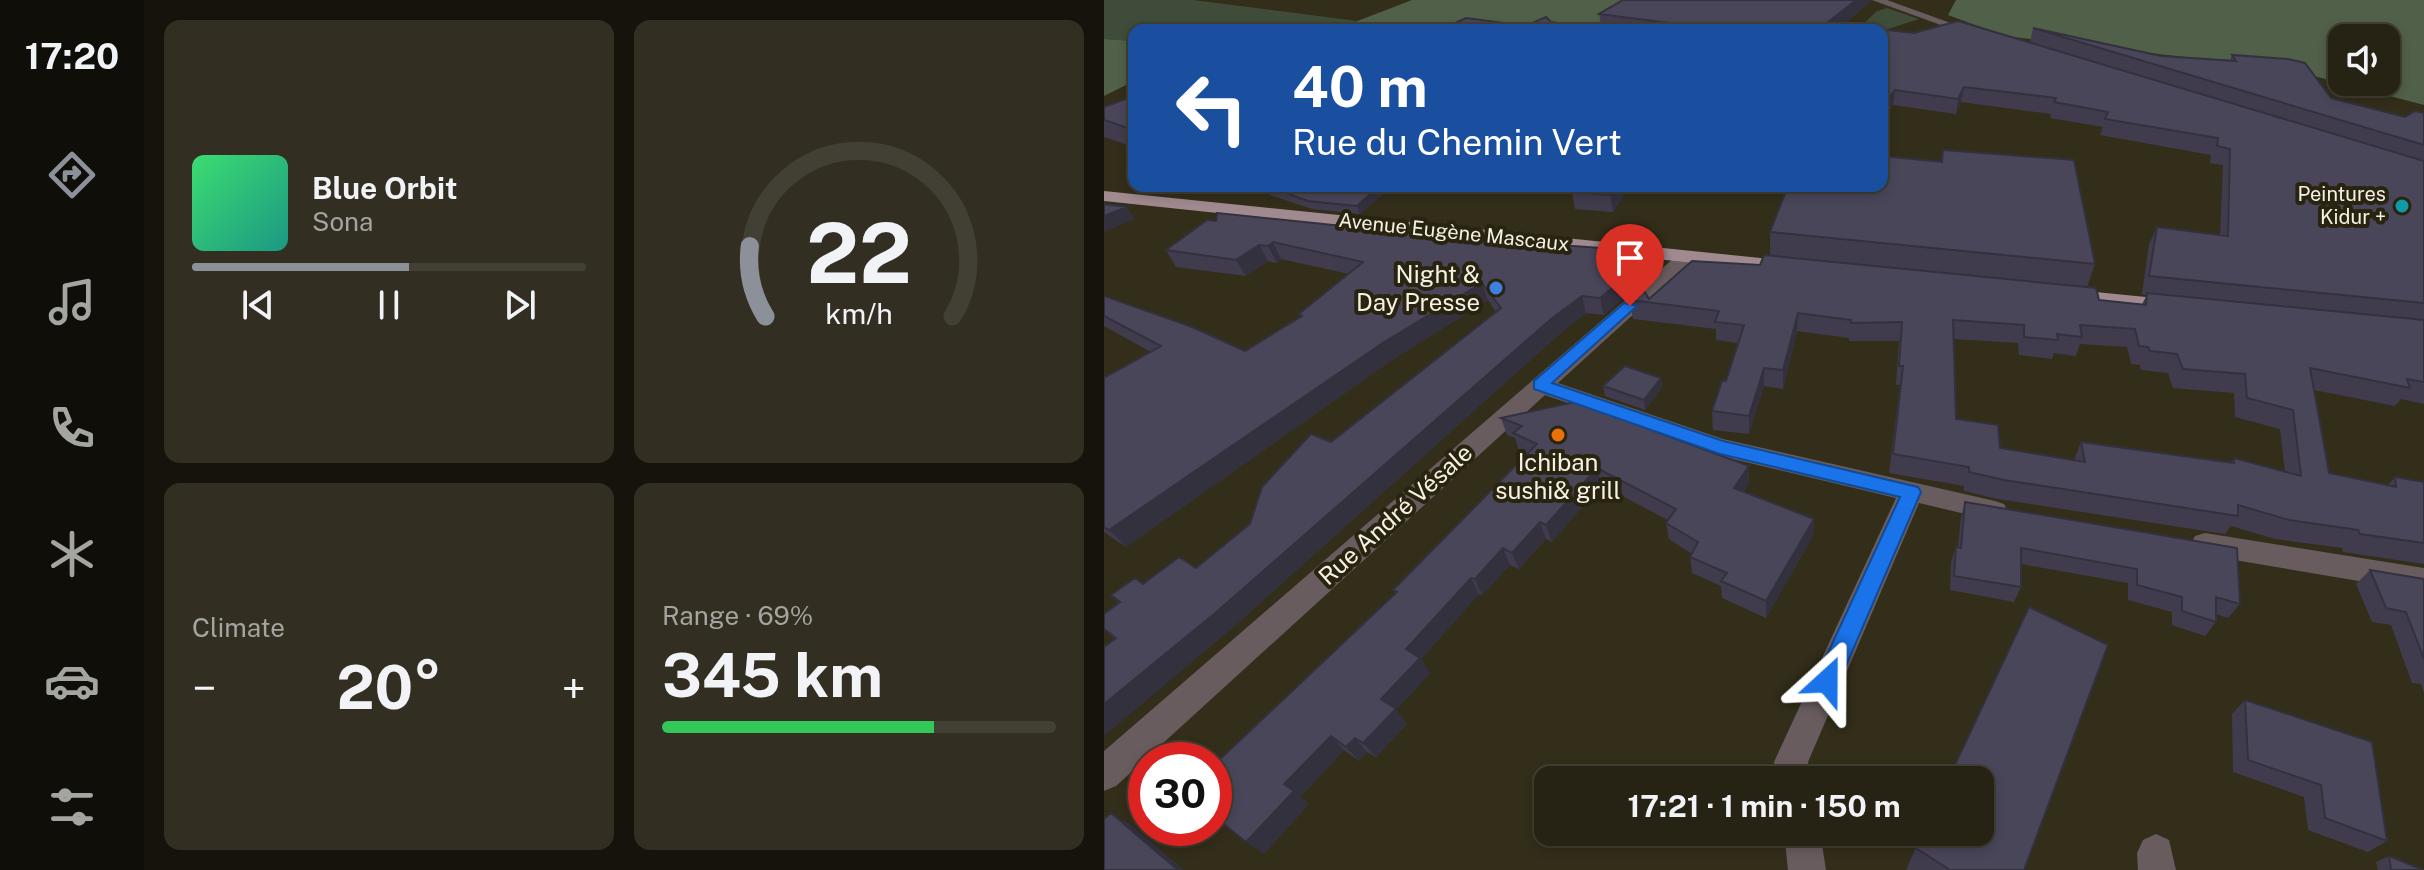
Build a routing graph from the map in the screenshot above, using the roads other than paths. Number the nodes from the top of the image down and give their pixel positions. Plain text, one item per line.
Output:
1 (1877, 0) edge
2 (1995, 40) edge
3 (1104, 196) edge
4 (1687, 256) junction
5 (1811, 269) edge
6 (2049, 293) edge
7 (2203, 309) edge
8 (1540, 385) junction
9 (1911, 492) junction
10 (2013, 514) edge
11 (2184, 541) edge
12 (2424, 580) edge
13 (1792, 766) edge
14 (1104, 774) edge
15 (1804, 846) edge
16 (1807, 870) edge

1 - 2 street
3 - 4 main road, Avenue Eugène Mascaux
4 - 5 main road, Avenue Eugène Mascaux
4 - 8 street, Rue André Vésale
6 - 7 main road
8 - 9 street
8 - 14 street, Rue André Vésale
9 - 10 street
9 - 13 street
11 - 12 street
15 - 16 street

